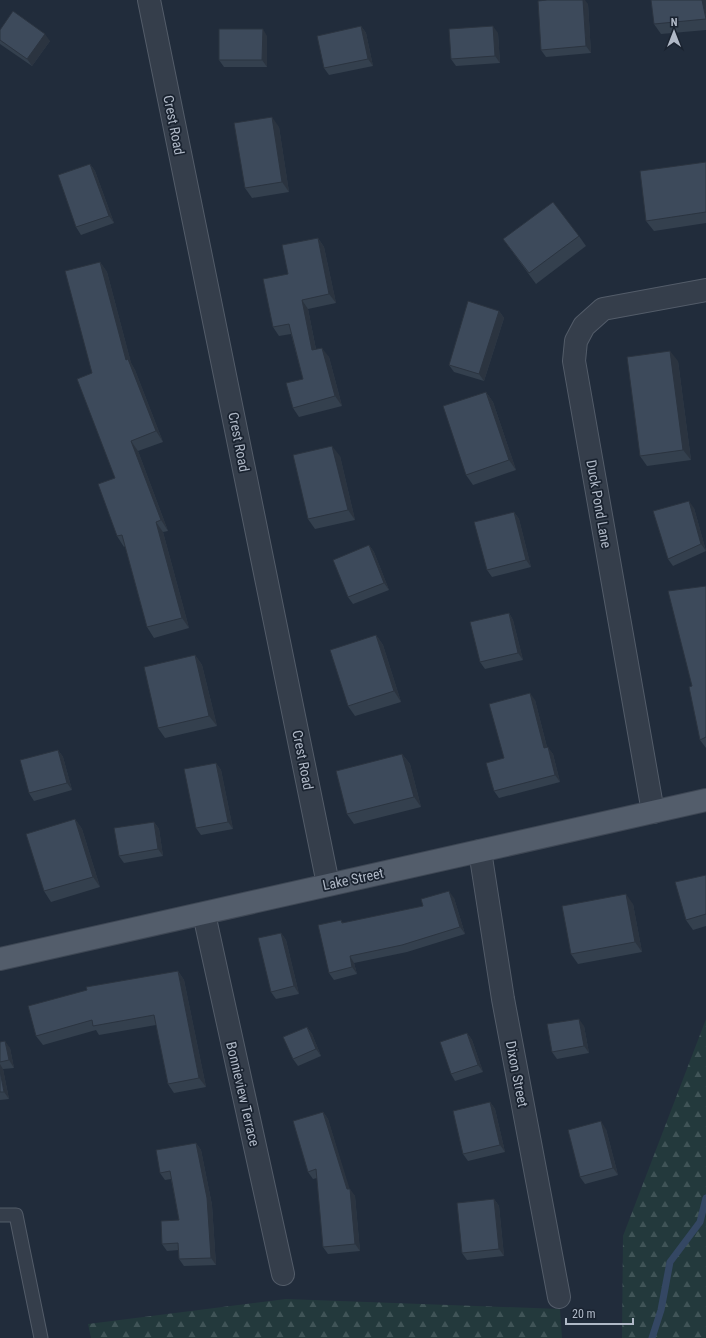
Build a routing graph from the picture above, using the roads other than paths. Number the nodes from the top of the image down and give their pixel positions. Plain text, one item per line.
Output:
1 (149, 0) edge
2 (706, 290) edge
3 (706, 800) edge
4 (653, 812) junction
5 (480, 851) junction
6 (328, 884) junction
7 (204, 914) junction
8 (0, 958) edge
9 (0, 1215) edge
10 (283, 1274) dead end
11 (559, 1297) dead end
12 (41, 1338) edge

1 - 6 street, Crest Road
2 - 4 street, Duck Pond Lane
3 - 4 main road, Lake Street
4 - 5 main road, Lake Street
5 - 6 main road, Lake Street
5 - 11 street, Dixon Street
6 - 7 main road, Lake Street
7 - 8 main road, Lake Street
7 - 10 street, Bonnieview Terrace
9 - 12 lane

